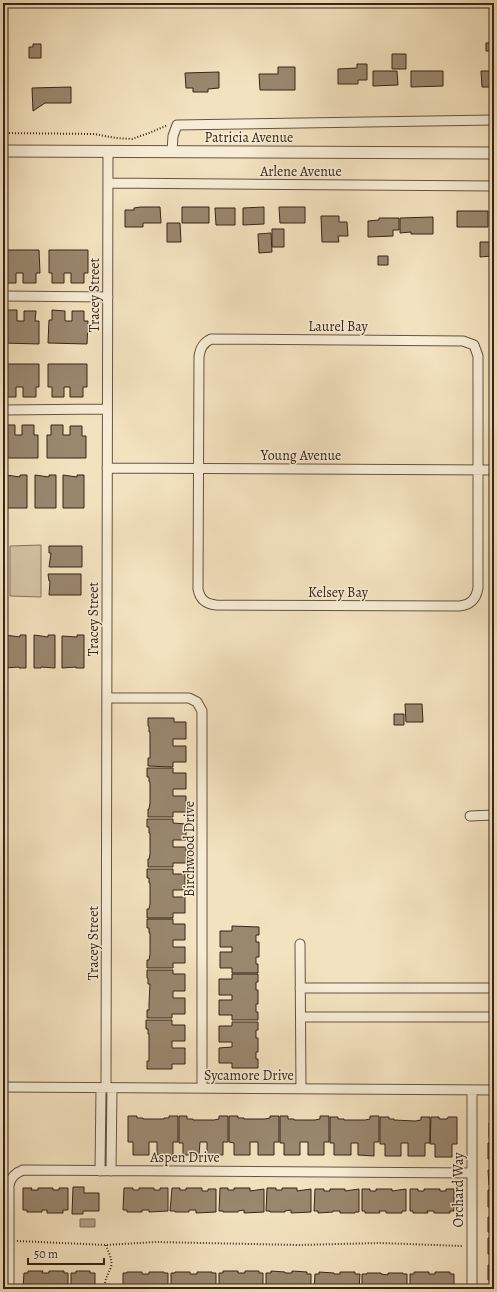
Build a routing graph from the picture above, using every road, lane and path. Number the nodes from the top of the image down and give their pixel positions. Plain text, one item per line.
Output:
1 (494, 120) edge
2 (177, 124) junction
3 (3, 133) edge
4 (3, 151) edge
5 (108, 151) junction
6 (172, 151) junction
7 (494, 153) edge
8 (108, 183) junction
9 (494, 186) edge
10 (3, 296) edge
11 (108, 297) junction
12 (107, 409) junction
13 (3, 410) edge
14 (107, 468) junction
15 (198, 469) junction
16 (478, 470) junction
17 (494, 470) edge
18 (107, 698) junction
19 (494, 815) edge
20 (470, 816) dead end
21 (300, 944) dead end
22 (300, 988) junction
23 (494, 988) edge
24 (301, 1017) junction
25 (494, 1017) edge
26 (3, 1087) edge
27 (106, 1088) junction
28 (202, 1088) junction
29 (302, 1089) junction
30 (472, 1090) junction
31 (494, 1090) edge
32 (100, 1171) junction
33 (111, 1171) junction
34 (472, 1173) junction
35 (8, 1240) junction
36 (106, 1245) junction
37 (472, 1247) junction
38 (9, 1289) edge
39 (105, 1289) edge
40 (472, 1289) edge

1 - 2 street
2 - 3 path
2 - 6 street
4 - 5 street, Patricia Avenue
5 - 6 street, Patricia Avenue
5 - 8 street, Tracey Street
6 - 7 street, Patricia Avenue
8 - 9 street, Arlene Avenue
8 - 11 street, Tracey Street
10 - 11 street
11 - 12 street, Tracey Street
12 - 13 street
12 - 14 street, Tracey Street
14 - 15 street, Young Avenue
14 - 18 street, Tracey Street
15 - 16 street, Young Avenue
15 - 16 street, Laurel Bay
15 - 16 street, Kelsey Bay
16 - 17 street, Young Avenue
18 - 27 street, Tracey Street
18 - 28 street, Birchwood Drive
19 - 20 street
21 - 22 street
22 - 23 street
22 - 24 street
24 - 25 street
24 - 29 street
26 - 27 street, Sycamore Drive
27 - 28 street, Sycamore Drive
27 - 32 street
27 - 33 street
28 - 29 street, Sycamore Drive
29 - 30 street, Sycamore Drive
30 - 31 street, Sycamore Drive
30 - 34 street, Orchard Way
32 - 33 street, Aspen Drive
32 - 35 street, Aspen Drive
33 - 34 street, Aspen Drive
34 - 37 street, Orchard Way
35 - 36 path
35 - 38 street, Aspen Drive
36 - 37 path
36 - 39 path
37 - 40 street, Orchard Way

